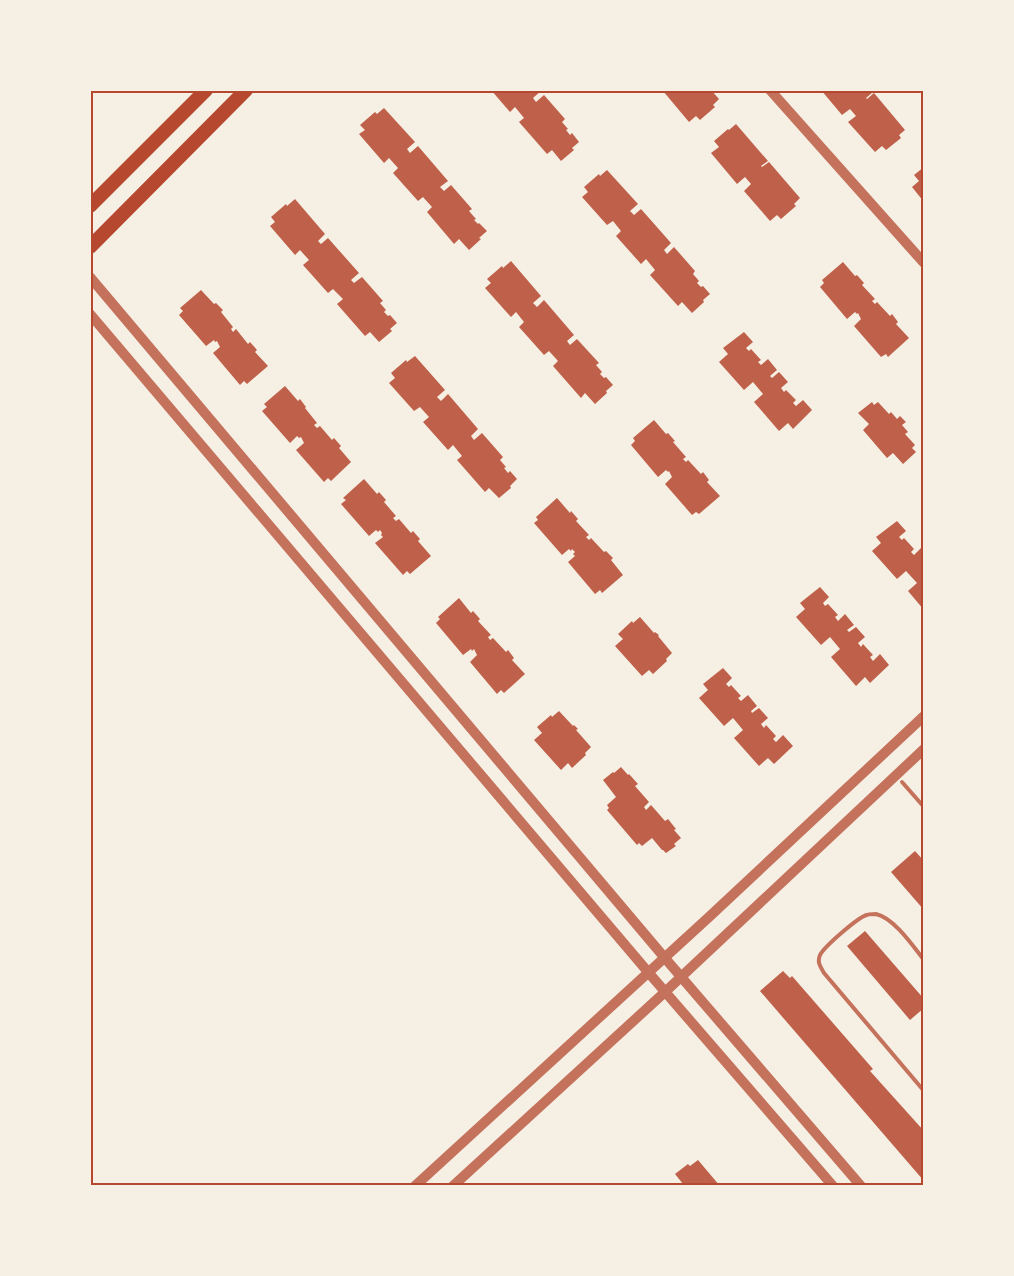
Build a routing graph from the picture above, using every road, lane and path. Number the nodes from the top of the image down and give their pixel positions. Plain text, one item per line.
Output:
1 (207, 90) edge
2 (246, 90) edge
3 (770, 90) edge
4 (90, 206) edge
5 (90, 247) edge
6 (924, 263) edge
7 (90, 277) edge
8 (90, 314) edge
9 (924, 716) edge
10 (924, 749) edge
11 (902, 782) dead end
12 (924, 807) edge
13 (664, 957) junction
14 (924, 960) edge
15 (648, 972) junction
16 (681, 977) junction
17 (665, 992) junction
18 (924, 1091) edge
19 (415, 1186) edge
20 (453, 1186) edge
21 (833, 1186) edge
22 (861, 1186) edge

1 - 4 highway
2 - 5 highway
3 - 6 street
7 - 13 street
8 - 15 street
9 - 13 street
10 - 16 street
11 - 12 lane
13 - 15 street
13 - 16 street
14 - 18 lane
15 - 17 street
15 - 19 street
16 - 17 street
16 - 22 street
17 - 20 street
17 - 21 street

